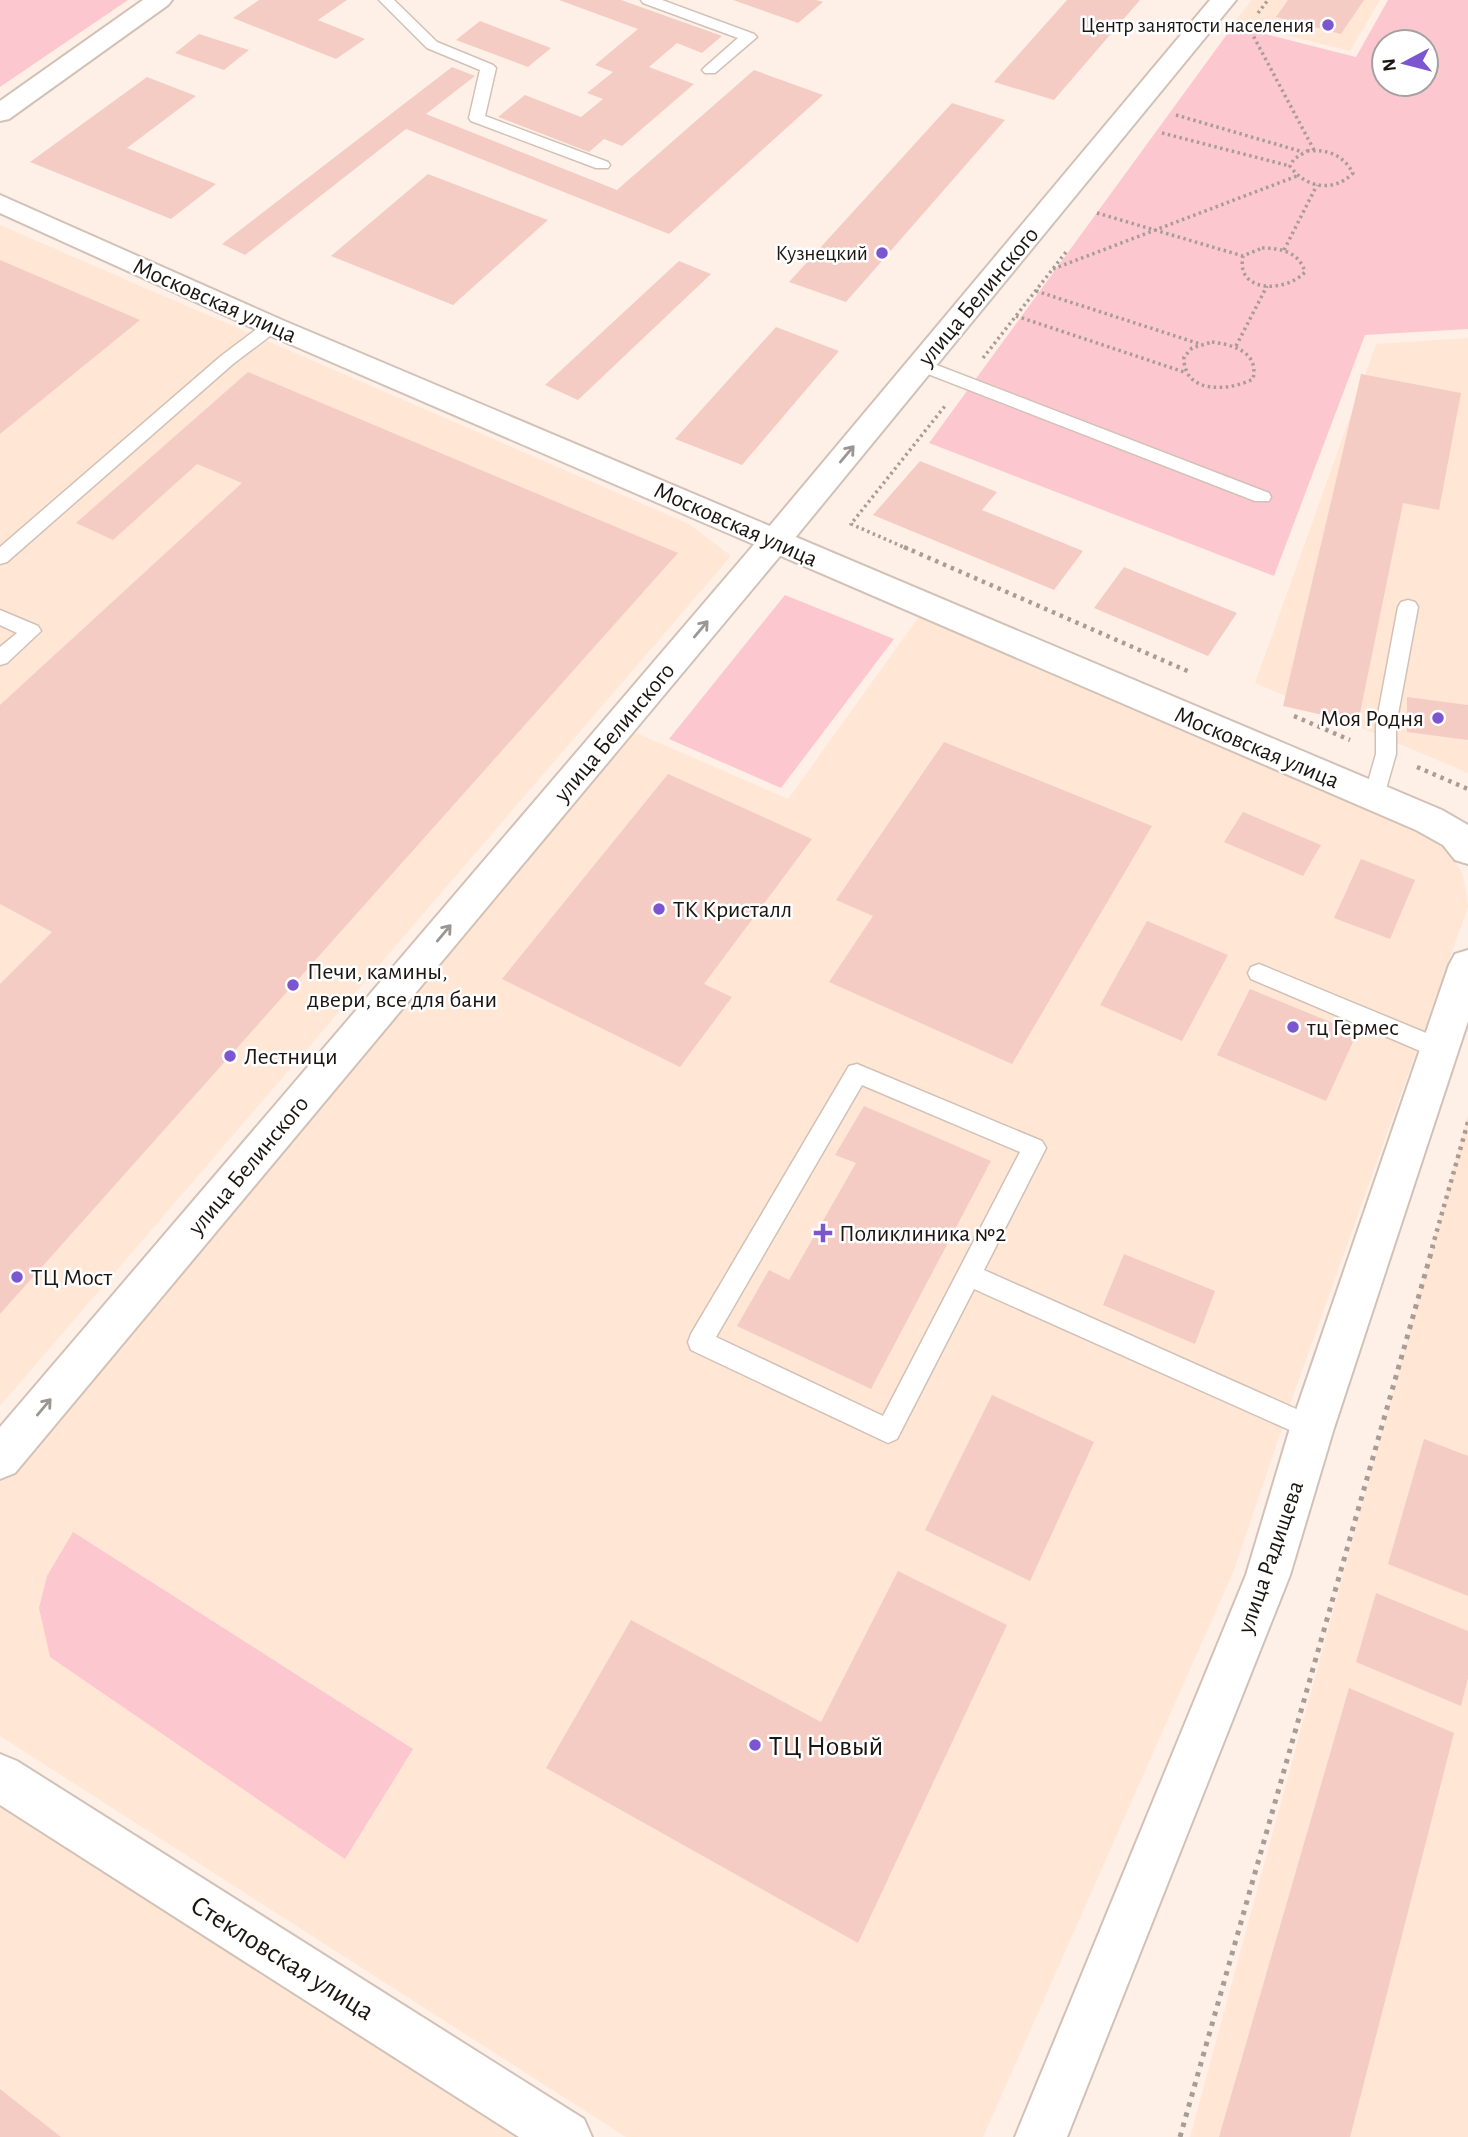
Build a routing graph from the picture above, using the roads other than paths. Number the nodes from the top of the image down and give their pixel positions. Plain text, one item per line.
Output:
1 (159, 0) edge
2 (386, 0) edge
3 (648, 0) edge
4 (1223, 0) edge
5 (710, 70) dead end
6 (0, 113) edge
7 (602, 165) dead end
8 (0, 203) edge
9 (272, 326) junction
10 (921, 365) junction
11 (1262, 497) dead end
12 (774, 542) junction
13 (0, 557) edge
14 (1408, 607) dead end
15 (0, 617) edge
16 (0, 659) edge
17 (1374, 796) junction
18 (1468, 849) edge
19 (1468, 965) edge
20 (1259, 973) dead end
21 (1440, 1049) junction
22 (969, 1275) junction
23 (1312, 1428) junction
24 (0, 1459) edge
25 (0, 1778) edge
26 (566, 2137) edge
27 (1041, 2137) edge

1 - 6 street
2 - 7 lane
3 - 5 lane
4 - 10 street, улица Белинского
8 - 9 street, Московская улица
9 - 12 street, Московская улица
9 - 13 lane
10 - 11 lane
12 -> 10 street, улица Белинского
12 - 17 street, Московская улица
24 -> 12 street, улица Белинского
14 - 17 lane
15 - 16 lane
17 - 18 street, Московская улица
19 - 21 street, улица Радищева
20 - 21 lane
21 - 23 street, улица Радищева
22 - 22 lane
22 - 23 lane
23 - 27 street, улица Радищева
25 - 26 street, Стекловская улица

